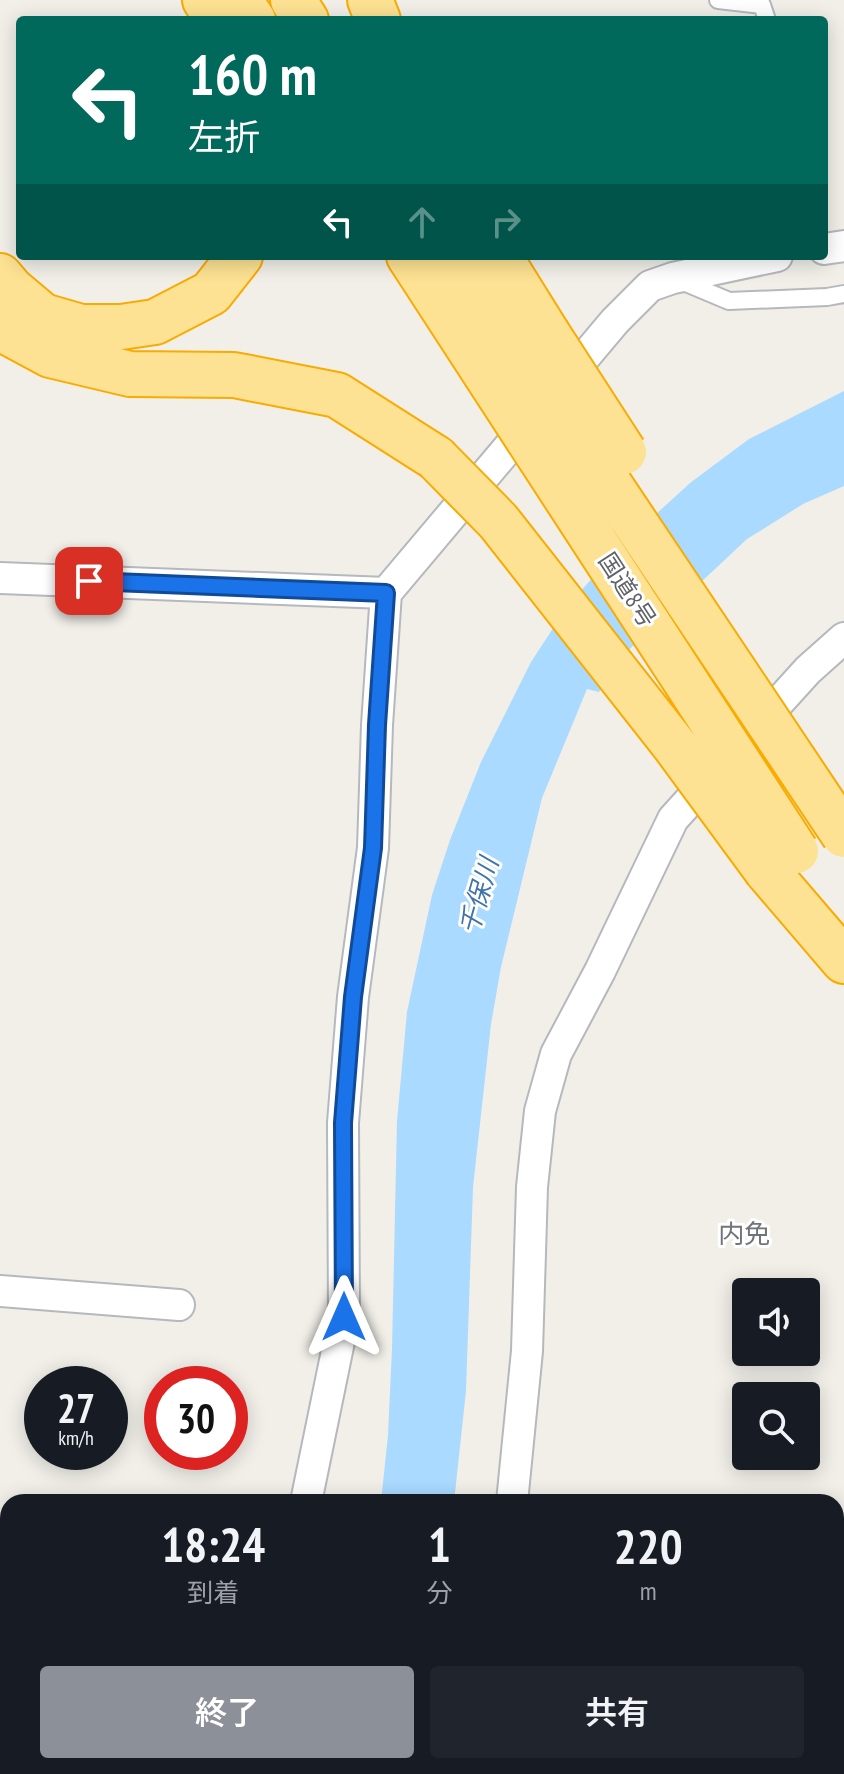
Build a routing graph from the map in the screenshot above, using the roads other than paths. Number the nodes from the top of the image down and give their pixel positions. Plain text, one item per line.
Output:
1 (718, 0) edge
2 (766, 16) edge
3 (237, 260) edge
4 (414, 260) edge
5 (461, 260) edge
6 (500, 260) edge
7 (758, 260) edge
8 (0, 276) edge
9 (673, 278) junction
10 (844, 294) edge
11 (0, 328) edge
12 (518, 352) junction
13 (0, 578) edge
14 (386, 593) junction
15 (844, 638) edge
16 (832, 818) edge
17 (782, 861) junction
18 (844, 925) edge
19 (844, 961) edge
20 (0, 1291) edge
21 (179, 1305) dead end
22 (308, 1494) edge
23 (513, 1494) edge

1 - 2 lane
3 - 8 highway
4 - 12 highway, 国道8号
5 - 12 highway, 国道8号
6 - 12 highway
7 - 9 street
9 - 10 lane
9 - 14 street
11 - 17 highway, bridge
12 - 16 highway, 国道8号, bridge
12 - 17 highway, 国道8号, bridge
13 - 14 street
14 - 22 street
15 - 23 street
17 - 18 highway, 国道8号
17 - 19 highway
20 - 21 street

